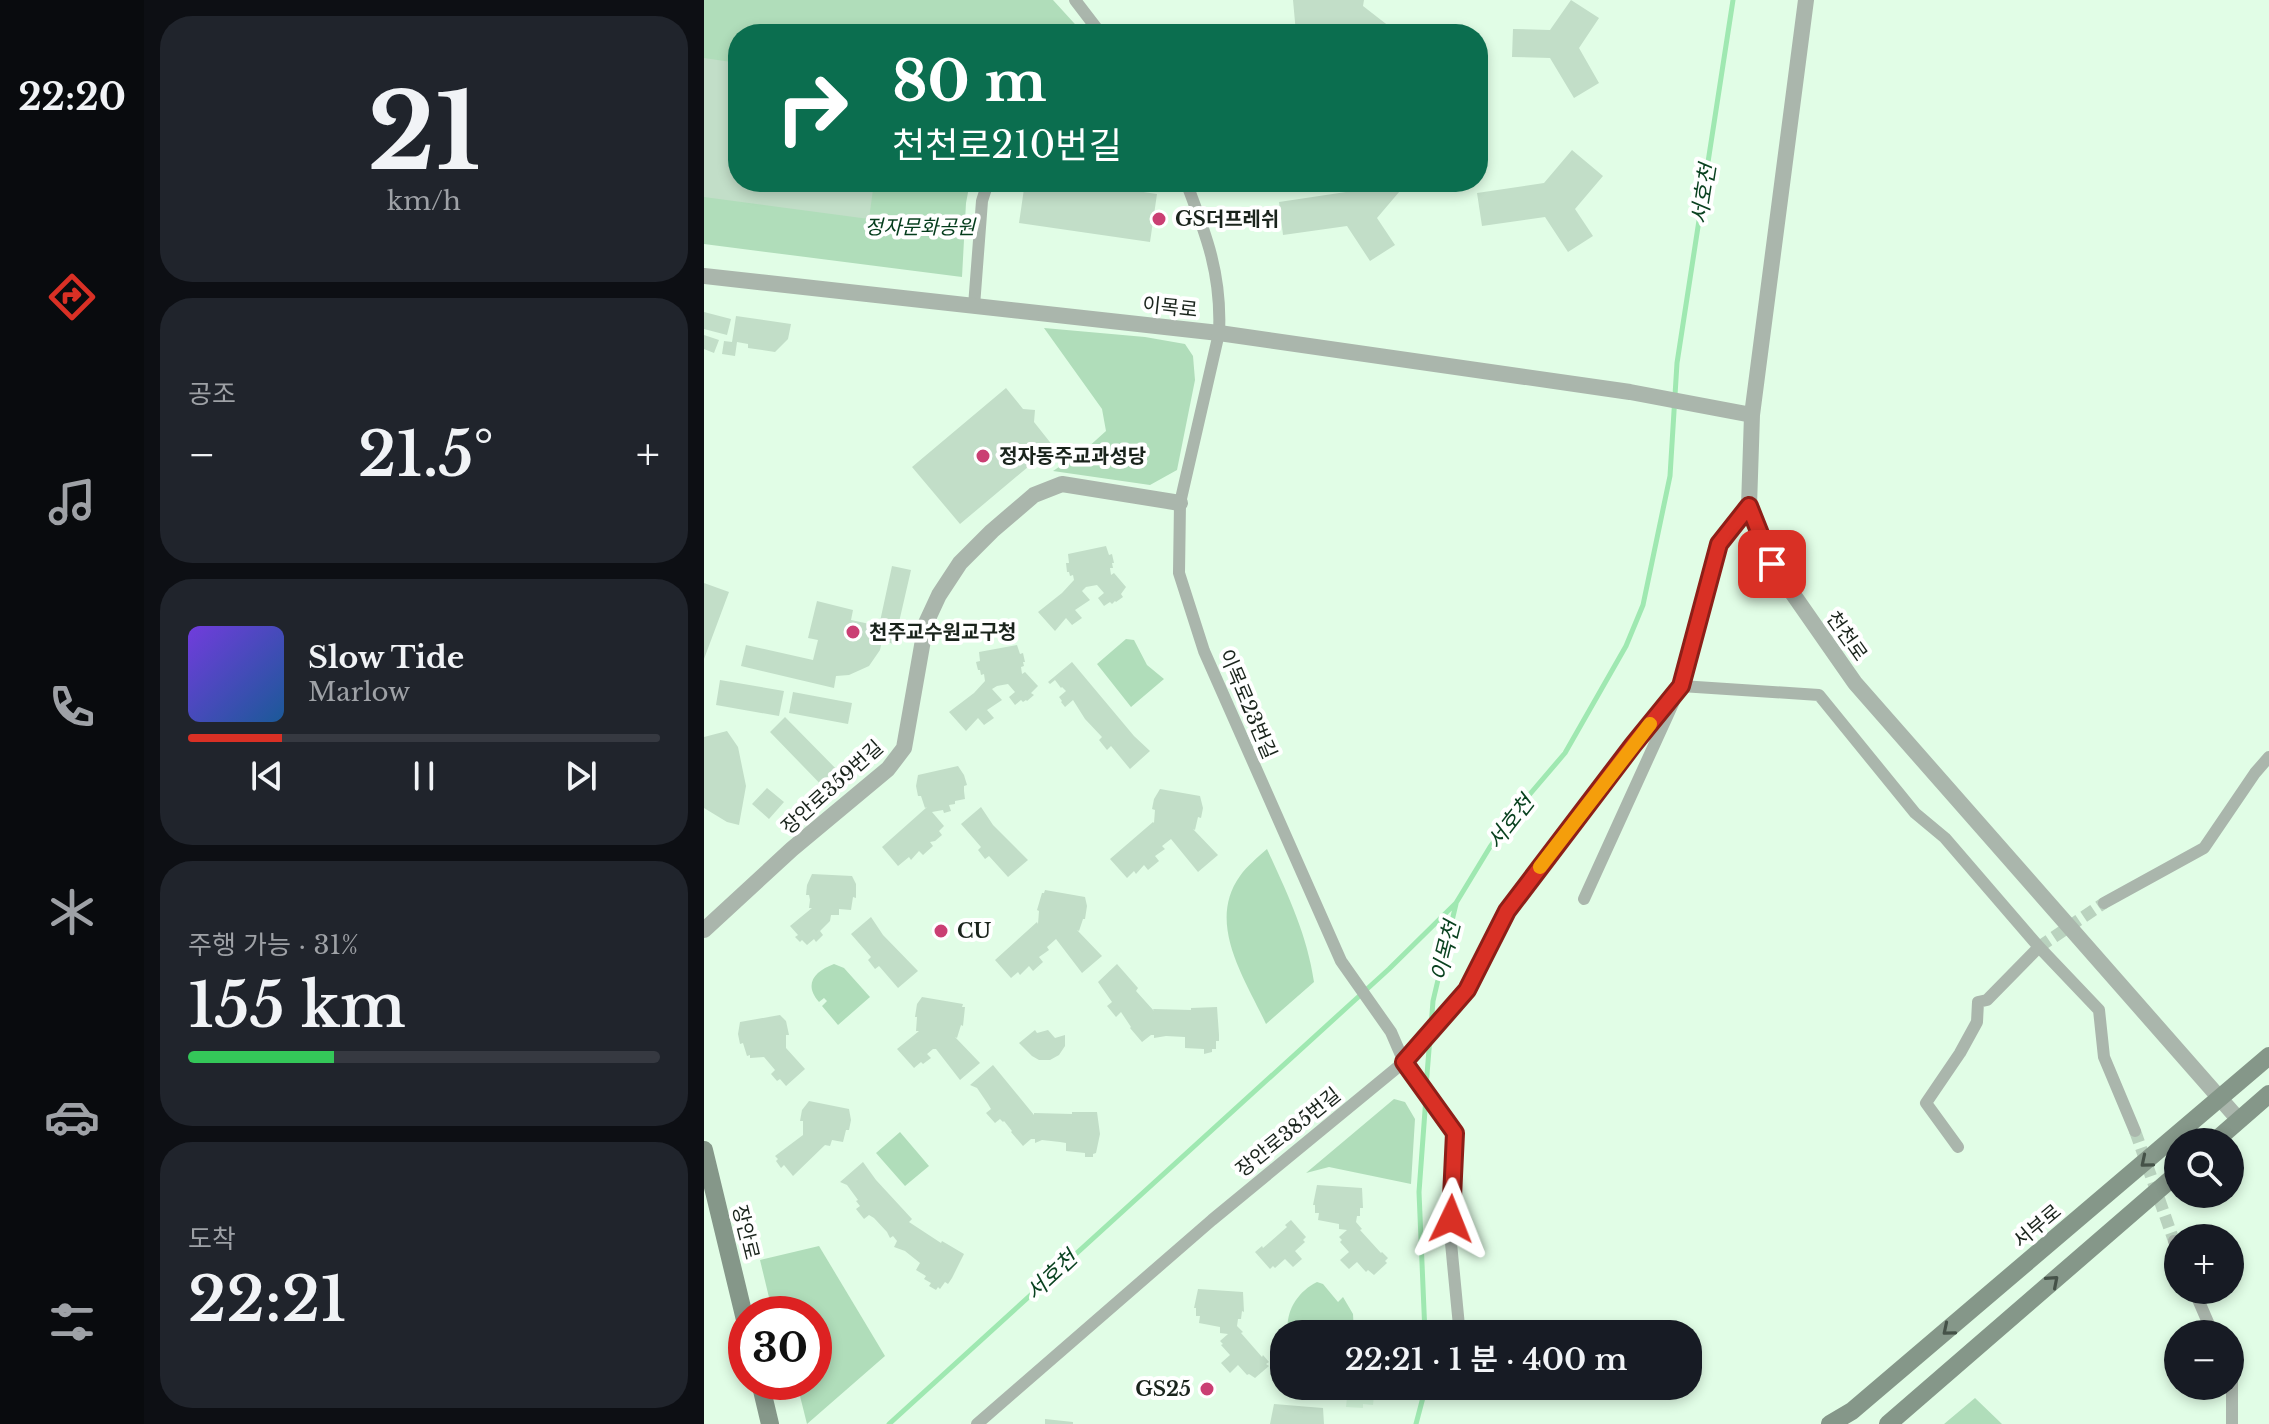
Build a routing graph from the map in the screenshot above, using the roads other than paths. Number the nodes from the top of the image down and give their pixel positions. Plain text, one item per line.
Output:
1 (1075, 0) edge
2 (1806, 0) edge
3 (1093, 24) edge
4 (985, 192) edge
5 (1190, 192) edge
6 (704, 276) edge
7 (974, 306) junction
8 (1219, 333) junction
9 (1752, 415) junction
10 (1180, 503) junction
11 (1749, 506) junction
12 (1681, 686) junction
13 (2269, 757) edge
14 (1584, 899) dead end
15 (2104, 903) tunnel mouth
16 (704, 930) edge
17 (2039, 947) junction
18 (2269, 1056) edge
19 (1404, 1062) junction
20 (2269, 1094) edge
21 (2221, 1099) junction
22 (2239, 1120) junction
23 (2230, 1128) edge
24 (2135, 1131) tunnel mouth
25 (1958, 1147) dead end
26 (704, 1150) edge
27 (2164, 1185) edge
28 (739, 1296) edge
29 (1458, 1320) edge
30 (764, 1400) edge
31 (2232, 1400) edge
32 (770, 1424) edge
33 (977, 1424) edge
34 (1830, 1424) edge
35 (1888, 1424) edge
36 (2232, 1424) edge

1 - 3 street
2 - 9 street, 천천로
4 - 7 street
5 - 8 street, 이목로23번길
6 - 7 street, 이목로
7 - 8 street, 이목로
8 - 9 street, 이목로
8 - 10 street, 이목로23번길
9 - 11 street, 천천로
10 - 16 street, 장안로359번길
10 - 19 street, 이목로23번길
11 - 12 street
11 - 21 street, 천천로
12 - 14 street
12 - 17 street
12 - 19 street, 장안로385번길
13 - 15 street
17 - 24 street
17 - 25 street
18 - 21 main road, 서부로
19 - 29 street
19 - 33 street, 장안로385번길
20 - 22 main road
21 - 22 street, 천천로
21 -> 34 main road, 서부로
22 - 23 main road
26 - 28 main road, 장안로
35 -> 27 main road
30 - 32 main road
31 - 36 street

